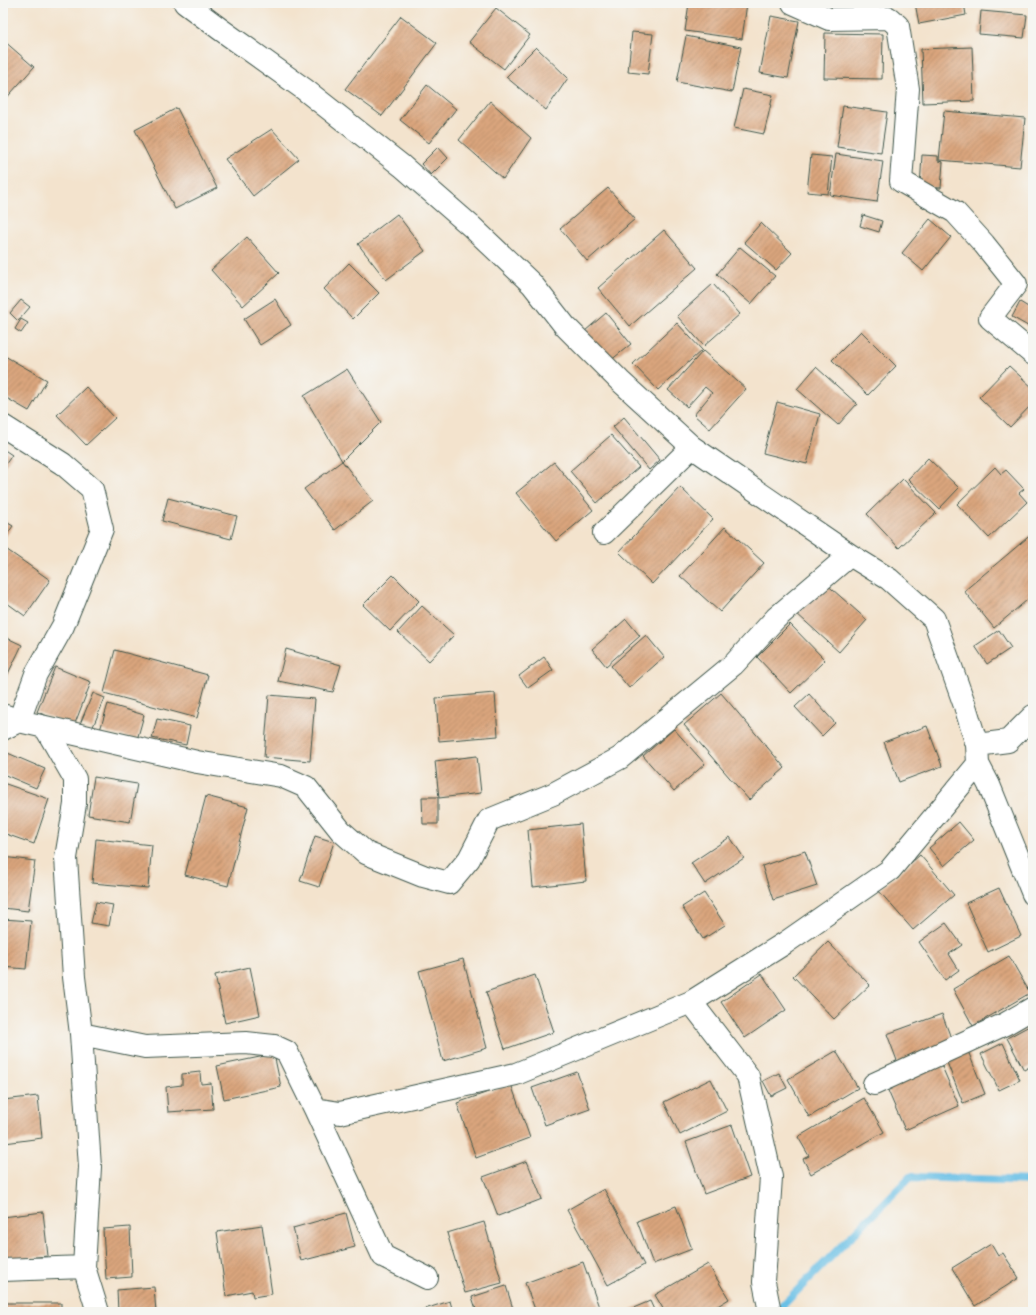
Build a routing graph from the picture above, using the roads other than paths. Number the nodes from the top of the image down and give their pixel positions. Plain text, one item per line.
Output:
1 (185, 3) edge
2 (793, 3) edge
3 (1033, 354) edge
4 (3, 426) edge
5 (692, 447) junction
6 (604, 534) dead end
7 (850, 555) junction
8 (1033, 716) edge
9 (8, 722) edge
10 (46, 727) junction
11 (978, 754) junction
12 (1033, 894) edge
13 (691, 1002) junction
14 (1033, 1008) edge
15 (81, 1034) junction
16 (874, 1084) dead end
17 (315, 1109) junction
18 (84, 1267) junction
19 (3, 1270) edge
20 (427, 1278) dead end
21 (98, 1312) edge
22 (770, 1312) edge

1 - 5 street
2 - 3 street
4 - 9 street
5 - 6 street
5 - 7 street
7 - 10 street
7 - 11 street
8 - 11 street
9 - 10 street
10 - 15 street
11 - 12 street
11 - 13 street
13 - 17 street
13 - 22 street
14 - 16 street
15 - 17 street
15 - 18 street
17 - 20 street
18 - 19 street
18 - 21 street

